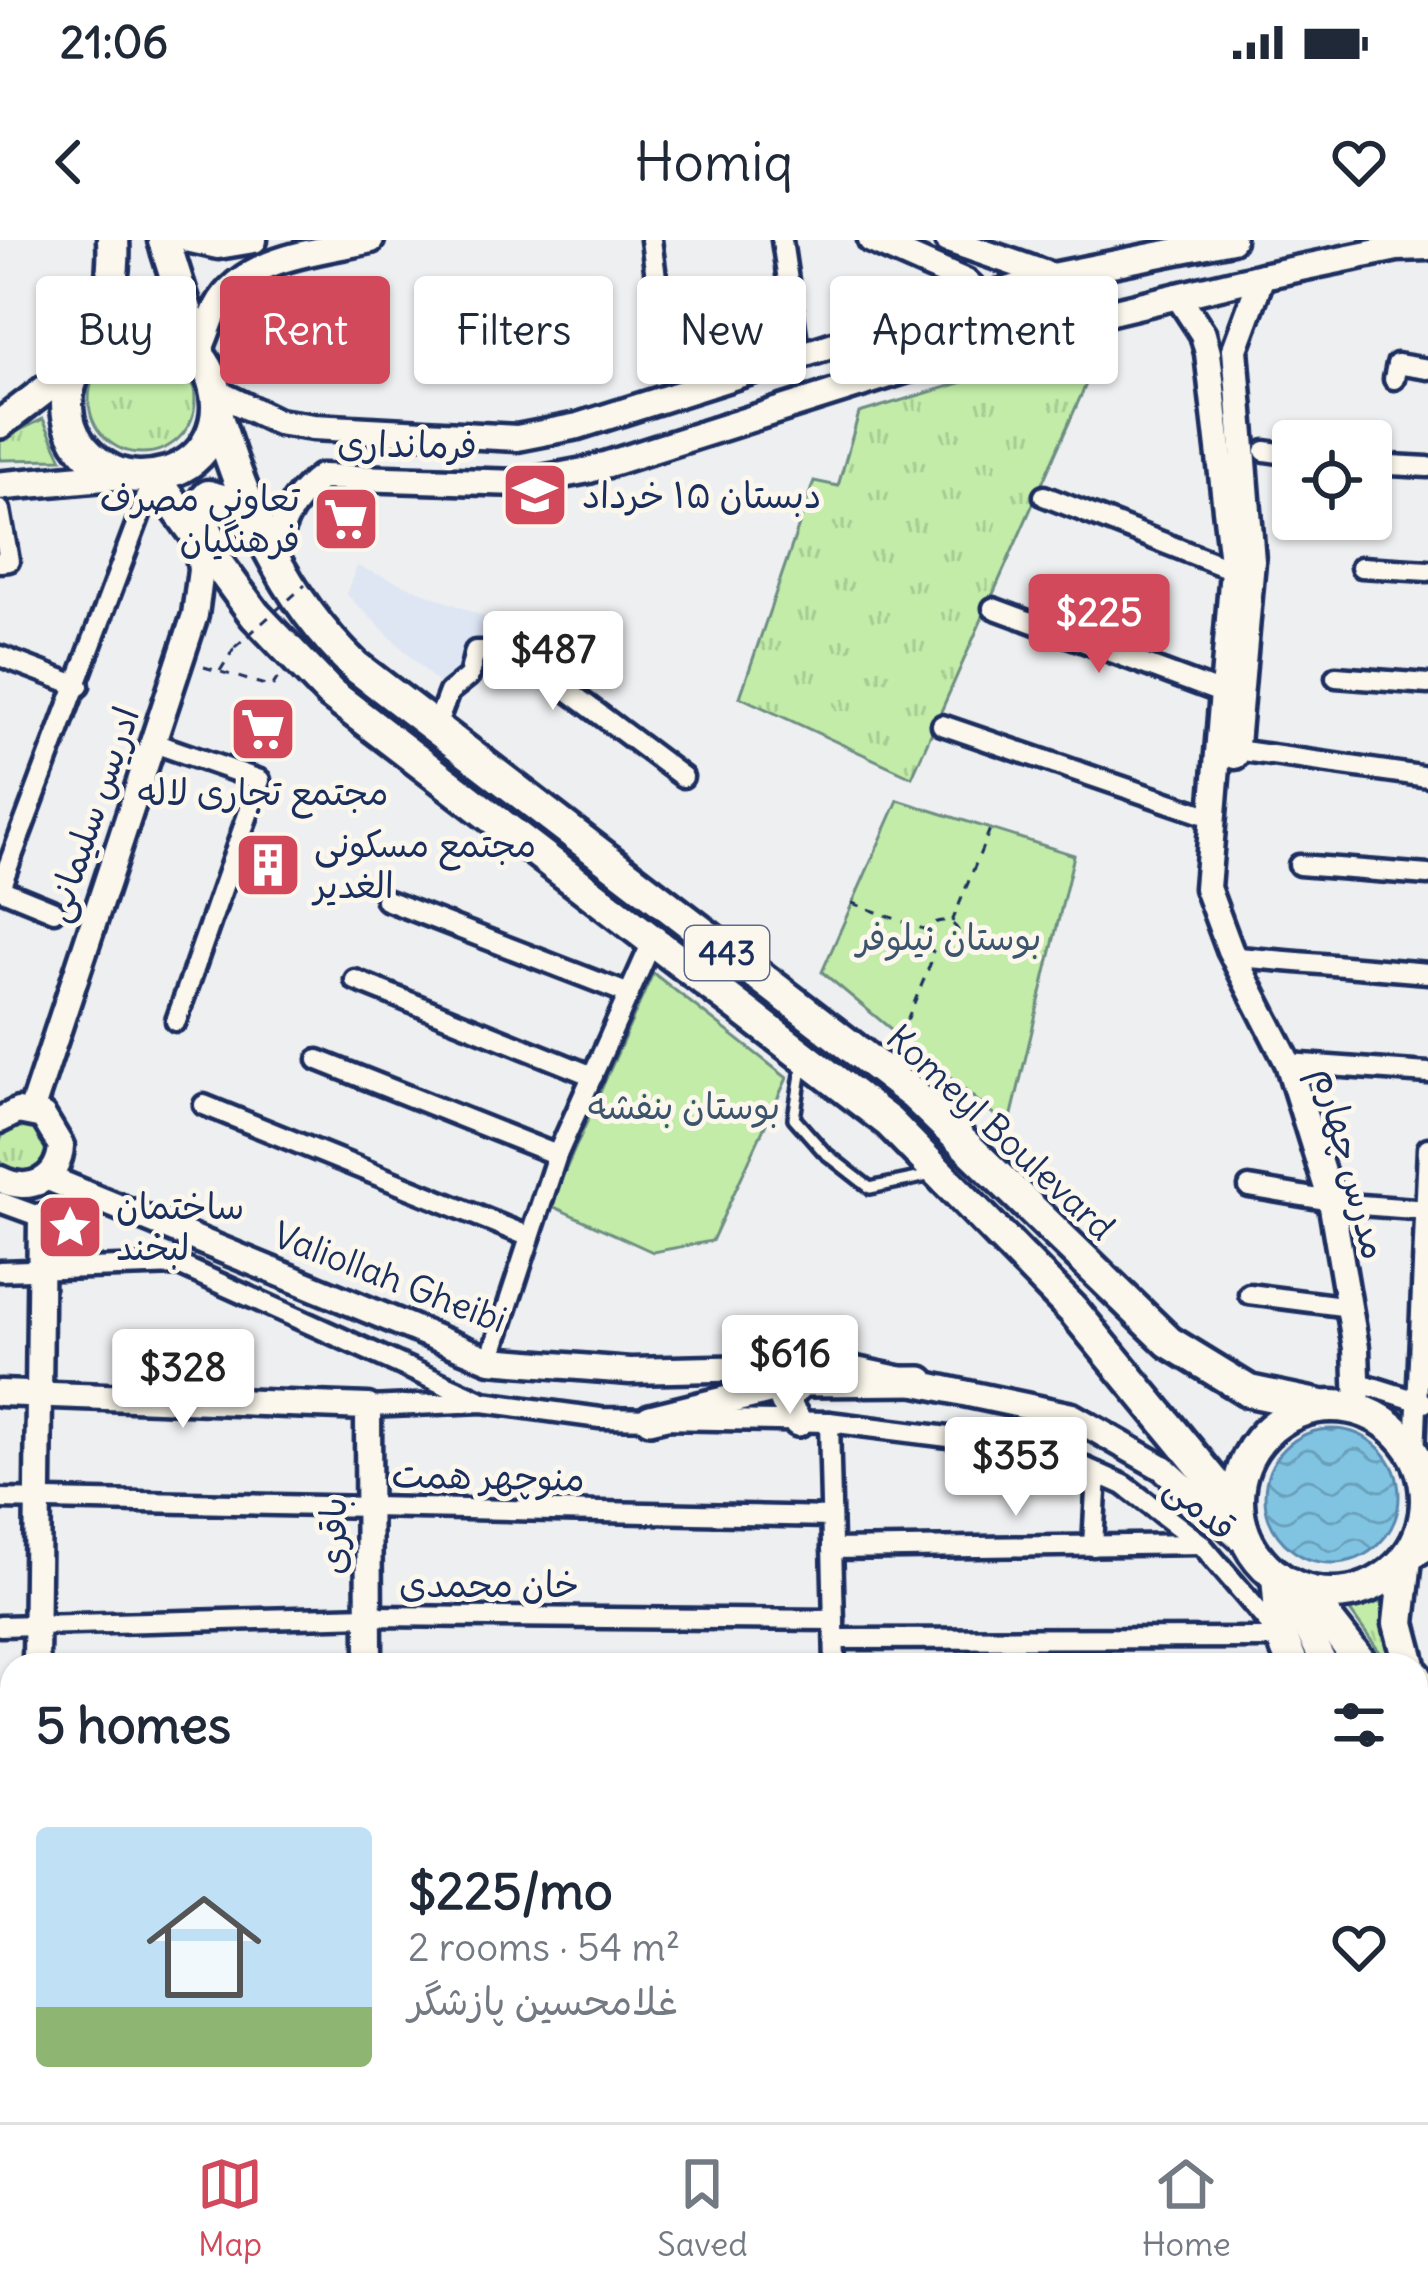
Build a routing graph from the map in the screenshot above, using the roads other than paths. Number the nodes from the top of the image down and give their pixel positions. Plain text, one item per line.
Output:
1 (113, 240) edge
2 (164, 240) edge
3 (191, 240) edge
4 (254, 240) edge
5 (370, 240) edge
6 (651, 240) edge
7 (782, 240) edge
8 (871, 240) edge
9 (948, 240) edge
10 (1232, 240) edge
11 (1397, 244) edge
12 (1428, 248) edge
13 (111, 276) edge
14 (656, 276) edge
15 (787, 276) edge
16 (953, 276) edge
17 (1052, 276) joint
18 (1262, 276) junction
19 (1178, 296) junction
20 (1118, 310) edge
21 (830, 346) edge
22 (196, 349) edge
23 (200, 351) junction
24 (1428, 369) edge
25 (1394, 379) dead end
26 (54, 384) edge
27 (70, 384) edge
28 (861, 384) edge
29 (218, 405) junction
30 (0, 424) edge
31 (578, 426) junction
32 (1265, 451) dead end
33 (1272, 452) edge
34 (1392, 465) edge
35 (1428, 467) edge
36 (589, 470) junction
37 (120, 475) junction
38 (154, 477) junction
39 (0, 486) edge
40 (1044, 496) dead end
41 (0, 510) edge
42 (258, 534) junction
43 (196, 538) junction
44 (10, 561) edge
45 (276, 566) junction
46 (1361, 567) dead end
47 (1233, 570) junction
48 (1428, 572) edge
49 (237, 588) junction
50 (993, 608) dead end
51 (0, 656) edge
52 (1336, 677) dead end
53 (1428, 684) edge
54 (79, 686) junction
55 (1224, 694) junction
56 (942, 725) dead end
57 (434, 729) junction
58 (154, 743) junction
59 (1236, 751) junction
60 (1428, 777) edge
61 (683, 778) dead end
62 (1214, 818) junction
63 (1299, 865) dead end
64 (1428, 875) edge
65 (0, 889) edge
66 (386, 900) dead end
67 (55, 910) dead end
68 (652, 942) junction
69 (1234, 953) junction
70 (1428, 973) edge
71 (355, 980) dead end
72 (629, 994) junction
73 (176, 1022) dead end
74 (804, 1057) junction
75 (318, 1060) dead end
76 (1288, 1064) junction
77 (1428, 1073) edge
78 (593, 1076) junction
79 (204, 1105) dead end
80 (31, 1112) junction
81 (0, 1120) edge
82 (1428, 1148) edge
83 (557, 1155) junction
84 (1428, 1161) edge
85 (942, 1173) junction
86 (48, 1178) junction
87 (0, 1179) edge
88 (1249, 1186) dead end
89 (0, 1202) edge
90 (1339, 1202) junction
91 (1427, 1210) edge
92 (41, 1217) joint
93 (530, 1238) junction
94 (0, 1270) edge
95 (40, 1272) junction
96 (1250, 1294) dead end
97 (1425, 1297) edge
98 (1350, 1307) junction
99 (490, 1360) junction
100 (921, 1381) junction
101 (801, 1382) junction
102 (0, 1393) edge
103 (39, 1395) junction
104 (1358, 1395) junction
105 (483, 1402) junction
106 (1423, 1402) edge
107 (1321, 1406) junction
108 (368, 1407) junction
109 (650, 1419) junction
110 (798, 1422) junction
111 (829, 1423) junction
112 (1421, 1462) edge
113 (1097, 1473) junction
114 (0, 1499) edge
115 (38, 1500) junction
116 (368, 1507) junction
117 (1238, 1511) junction
118 (831, 1517) junction
119 (1201, 1544) junction
120 (1093, 1546) junction
121 (1249, 1546) junction
122 (832, 1549) junction
123 (1417, 1553) edge
124 (1288, 1583) junction
125 (369, 1616) junction
126 (0, 1626) edge
127 (36, 1628) junction
128 (834, 1630) junction
129 (1287, 1652) edge
130 (36, 1653) edge
131 (369, 1653) edge
132 (835, 1653) edge
133 (1319, 1653) edge
134 (1352, 1653) edge
135 (1407, 1653) edge

1 - 13 main road
2 - 23 main road
3 - 4 street
5 - 23 street
6 - 14 street
7 - 15 street
8 - 16 street
9 - 17 street
10 - 17 street, فرمانداری
11 - 12 street, فرمانداری
11 - 18 street, فرمانداری
18 - 19 street, فرمانداری
18 - 59 street, مدرس چهارم
19 - 20 street, فرمانداری
19 - 47 street, مدرس چهارم
21 - 31 street, فرمانداری
22 - 23 main road
23 - 29 main road
24 - 25 street
26 - 30 main road
27 - 37 main road
28 - 36 street, فرمانداری
29 - 31 street, فرمانداری
29 - 38 main road
29 - 42 main road, Komeyl Boulevard / 443
31 - 36 street
32 - 33 street
34 - 35 street
36 - 45 street, فرمانداری
37 - 38 main road
37 - 39 main road
38 - 43 main road, Komeyl Boulevard / 443
38 - 54 street
40 - 47 street
41 - 44 street
42 - 45 main road, Komeyl Boulevard / 443
42 - 49 main road
43 - 49 main road, Komeyl Boulevard / 443
43 - 58 street, ادریس سلیمانی
45 - 57 main road, Komeyl Boulevard / 443
46 - 48 street
47 - 55 street, مدرس چهارم
49 - 68 main road, Komeyl Boulevard / 443
50 - 55 street
51 - 54 street
52 - 53 street
54 - 65 street
55 - 62 street, مدرس چهارم
56 - 62 street
57 - 61 street
57 - 107 main road, Komeyl Boulevard / 443
58 - 73 street
58 - 80 street, ادریس سلیمانی
59 - 60 street
59 - 69 street, مدرس چهارم
62 - 69 street, مدرس چهارم
63 - 64 street
65 - 67 street
66 - 72 street
68 - 72 street
68 - 74 main road, Komeyl Boulevard / 443
69 - 70 street
69 - 76 street, مدرس چهارم
71 - 78 street
72 - 78 street
74 - 85 main road, Komeyl Boulevard / 443
74 - 85 lane
75 - 83 street
76 - 77 street
76 - 90 street, مدرس چهارم
78 - 83 street
79 - 93 street
80 - 81 street
80 - 86 street
82 - 84 street
83 - 93 street
84 - 91 street
85 - 117 main road, Komeyl Boulevard / 443
86 - 87 street
86 - 99 street, Valiollah Gheibi
88 - 90 street
89 - 92 street
90 - 91 street
90 - 98 street, مدرس چهارم
91 - 97 street
92 - 95 street
93 - 99 street
94 - 95 street
95 - 103 street
95 - 105 street
96 - 98 street
97 - 106 street
98 - 104 street, مدرس چهارم
99 - 100 street, Valiollah Gheibi
100 - 101 main road
100 - 121 street, Valiollah Gheibi
101 - 109 main road
101 - 110 main road
102 - 103 street
103 - 108 street
103 - 115 street
104 - 106 street
104 - 107 main road
104 - 112 main road
105 - 108 street
105 - 109 street, قدمی
106 - 112 street
107 - 117 main road
108 - 116 street, باقری
109 - 110 street, قدمی
110 - 111 street, قدمی
111 - 113 street, قدمی
111 - 118 street
112 - 123 main road
113 - 119 street, قدمی
113 - 120 street
114 - 115 street, منوچهر همت
115 - 116 street, منوچهر همت
115 - 127 street
116 - 118 street, منوچهر همت
116 - 125 street, باقری
117 - 121 main road
118 - 122 street
119 - 120 street
119 - 129 street, قدمی
120 - 122 street
121 - 124 main road
122 - 128 street
123 - 124 main road
123 - 135 main road
124 - 129 main road
124 - 133 street
124 - 134 main road
125 - 127 street, خان محمدی
125 - 128 street, خان محمدی
125 - 131 street, باقری
126 - 127 street, خان محمدی
127 - 130 street
128 - 129 street, خان محمدی
128 - 132 street

